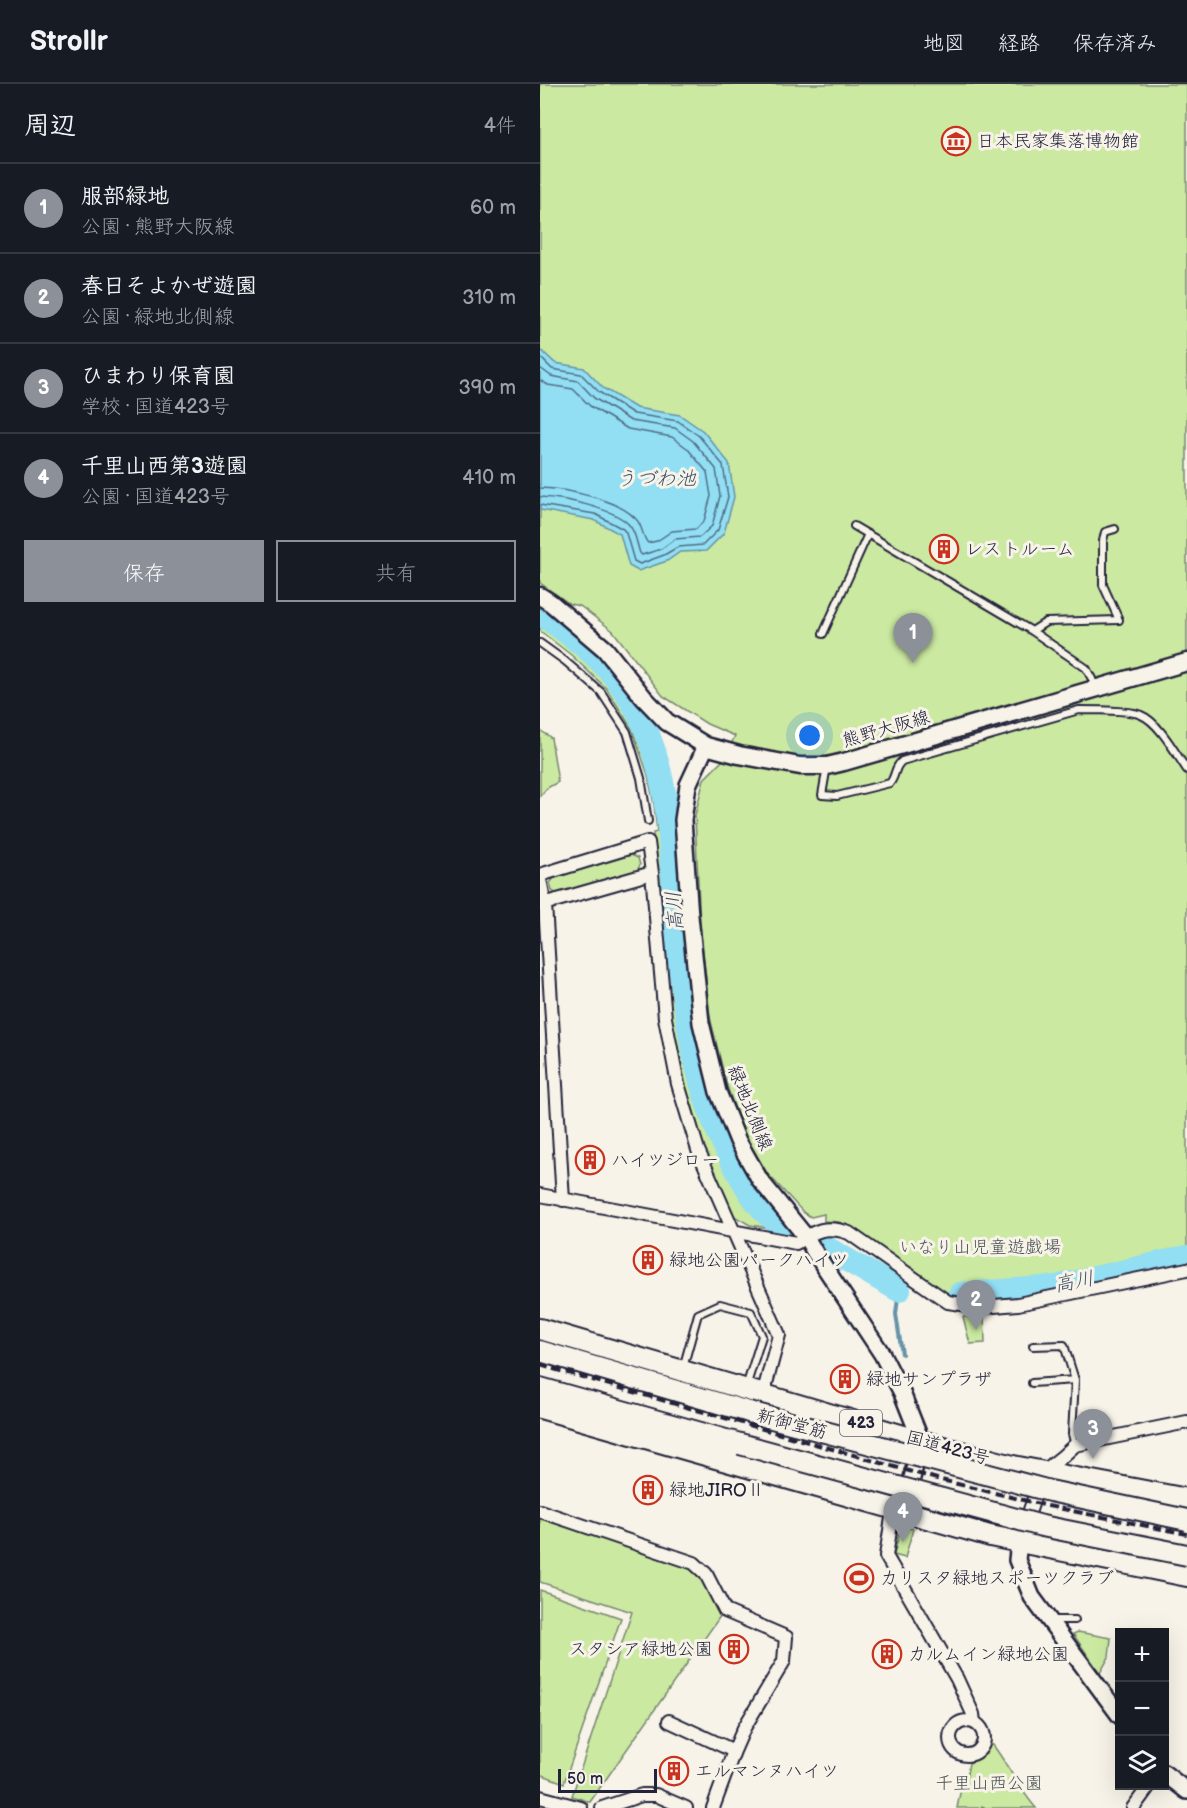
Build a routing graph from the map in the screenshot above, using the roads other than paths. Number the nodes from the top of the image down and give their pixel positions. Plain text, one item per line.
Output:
1 (854, 526) dead end
2 (1115, 529) dead end
3 (868, 534) junction
4 (540, 596) edge
5 (1032, 631) junction
6 (823, 634) dead end
7 (540, 643) edge
8 (1187, 662) edge
9 (1095, 689) junction
10 (706, 746) junction
11 (827, 766) junction
12 (1187, 770) edge
13 (648, 821) dead end
14 (652, 873) junction
15 (540, 875) edge
16 (540, 880) edge
17 (542, 904) edge
18 (540, 1195) edge
19 (563, 1200) junction
20 (735, 1232) junction
21 (806, 1237) junction
22 (1187, 1269) edge
23 (540, 1329) edge
24 (1033, 1346) dead end
25 (540, 1352) edge
26 (682, 1371) junction
27 (1075, 1380) junction
28 (1032, 1383) dead end
29 (540, 1388) edge
30 (754, 1393) junction
31 (540, 1407) edge
32 (1187, 1422) edge
33 (921, 1441) junction
34 (1075, 1445) junction
35 (1043, 1472) junction
36 (1187, 1499) edge
37 (540, 1510) edge
38 (904, 1511) junction
39 (1187, 1520) edge
40 (1018, 1542) junction
41 (1187, 1555) edge
42 (1187, 1576) edge
43 (1075, 1620) dead end
44 (1049, 1621) junction
45 (1115, 1711) edge
46 (669, 1721) dead end
47 (974, 1722) dead end
48 (734, 1751) junction
49 (1169, 1777) edge
50 (1146, 1790) edge
51 (1187, 1791) edge
52 (540, 1797) edge
53 (581, 1808) edge
54 (602, 1808) edge
55 (686, 1808) edge
56 (713, 1808) edge
57 (1133, 1808) edge

1 - 3 lane
2 - 5 lane
3 - 5 lane
3 - 6 lane
4 - 10 main road, 熊野大阪線
5 - 9 lane
7 - 13 lane
8 - 9 main road, 熊野大阪線
9 - 11 main road, 熊野大阪線
10 - 11 main road, 熊野大阪線
10 - 21 street, 緑地北側線
11 - 12 lane
14 - 15 street
14 - 17 street
14 - 20 street
16 - 17 street
17 - 19 street
18 - 19 street
19 - 20 street
20 - 21 street
20 - 30 street
21 - 22 street
21 - 33 street, 緑地北側線
23 - 26 highway, 国道423号 / 423
24 - 27 lane
25 - 39 highway, 新御堂筋 / 423, bridge
26 - 30 highway, 国道423号 / 423
26 - 30 lane
27 - 28 lane
27 - 34 lane
29 - 41 highway, 新御堂筋, bridge
30 - 33 highway, 国道423号 / 423
31 - 38 highway
32 - 34 street
33 - 35 highway, 国道423号 / 423
33 - 38 street
34 - 35 street
35 - 36 highway, 国道423号 / 423
35 - 40 street
37 - 48 street
38 - 40 highway
38 - 47 street
40 - 42 highway
40 - 44 street
43 - 44 lane
44 - 45 street
46 - 48 street
48 - 56 street
49 - 51 street
50 - 57 street
52 - 53 street
54 - 55 street

